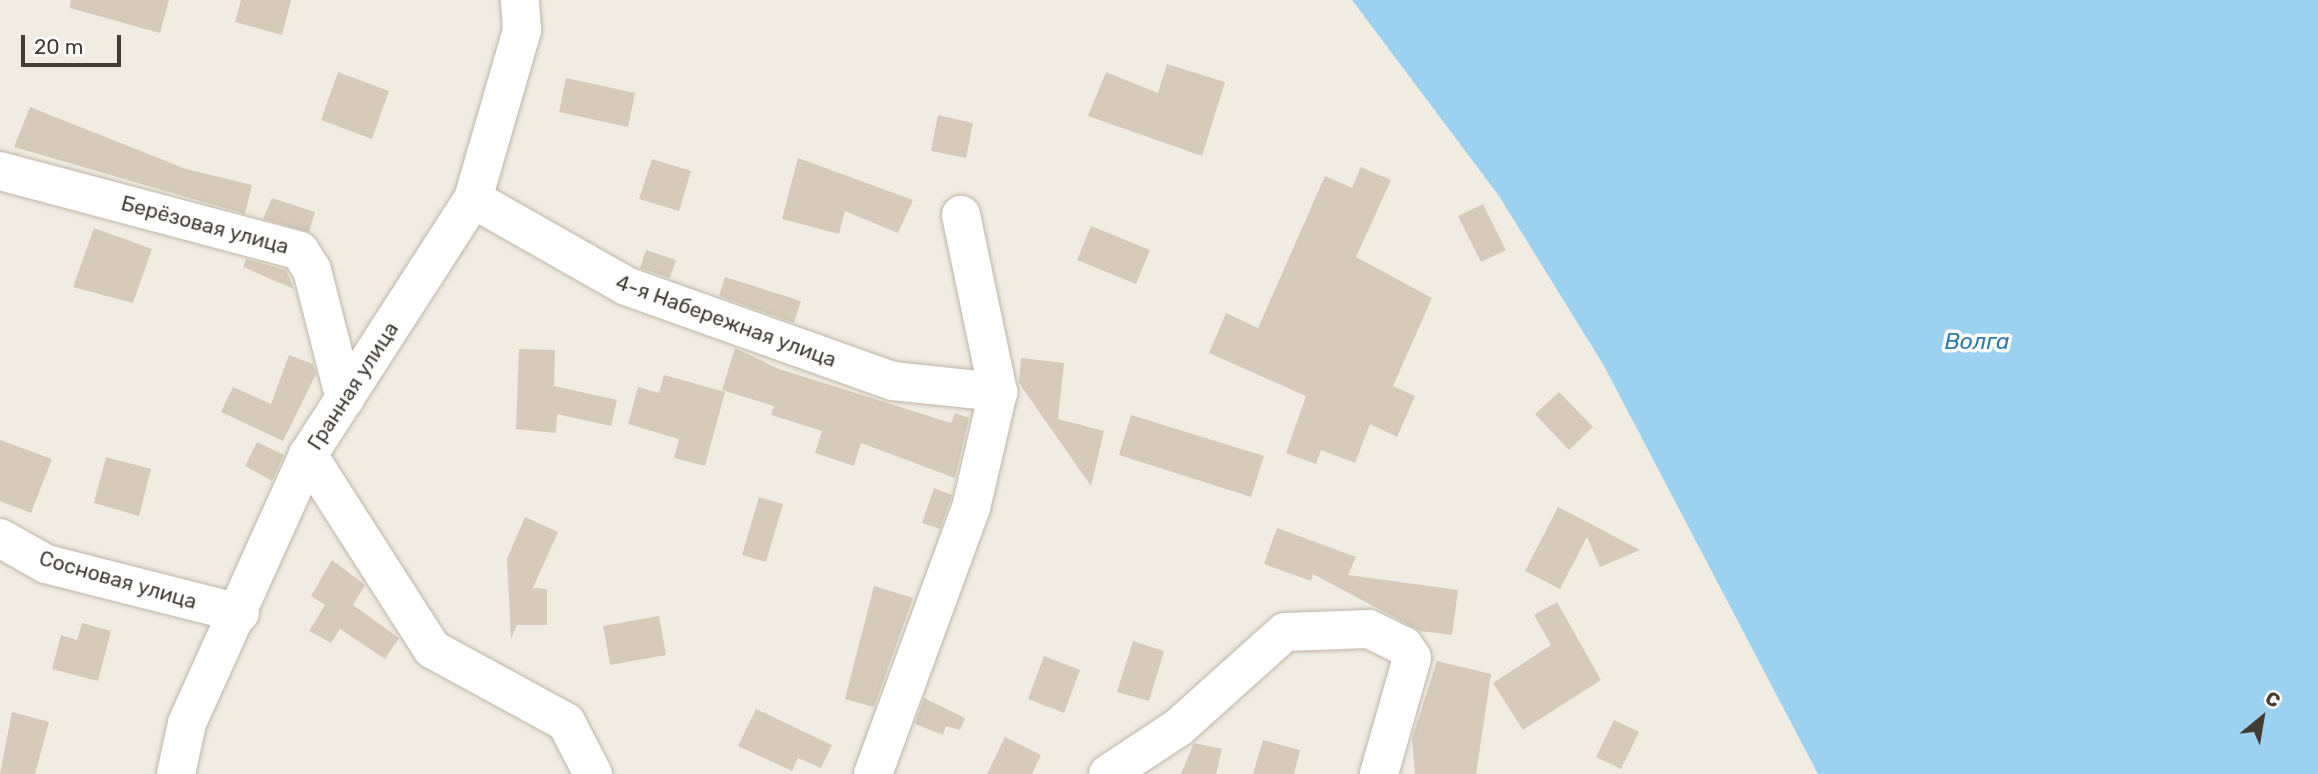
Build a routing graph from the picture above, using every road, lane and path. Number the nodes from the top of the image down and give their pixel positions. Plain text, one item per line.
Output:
1 (520, 0) edge
2 (0, 171) edge
3 (473, 200) junction
4 (961, 215) dead end
5 (998, 392) junction
6 (345, 399) junction
7 (308, 455) junction
8 (0, 538) edge
9 (240, 613) junction
10 (176, 774) edge
11 (593, 774) edge
12 (873, 774) edge
13 (1108, 774) edge
14 (1379, 774) edge

1 - 3 street, Гранная улица
2 - 6 street, Берёзовая улица
3 - 5 street, 4-я Набережная улица
3 - 6 street, Гранная улица
4 - 5 street
5 - 12 street
6 - 7 street, Гранная улица
7 - 9 street, Гранная улица
7 - 11 street
8 - 9 street, Сосновая улица
9 - 10 street, Гранная улица
13 - 14 street

